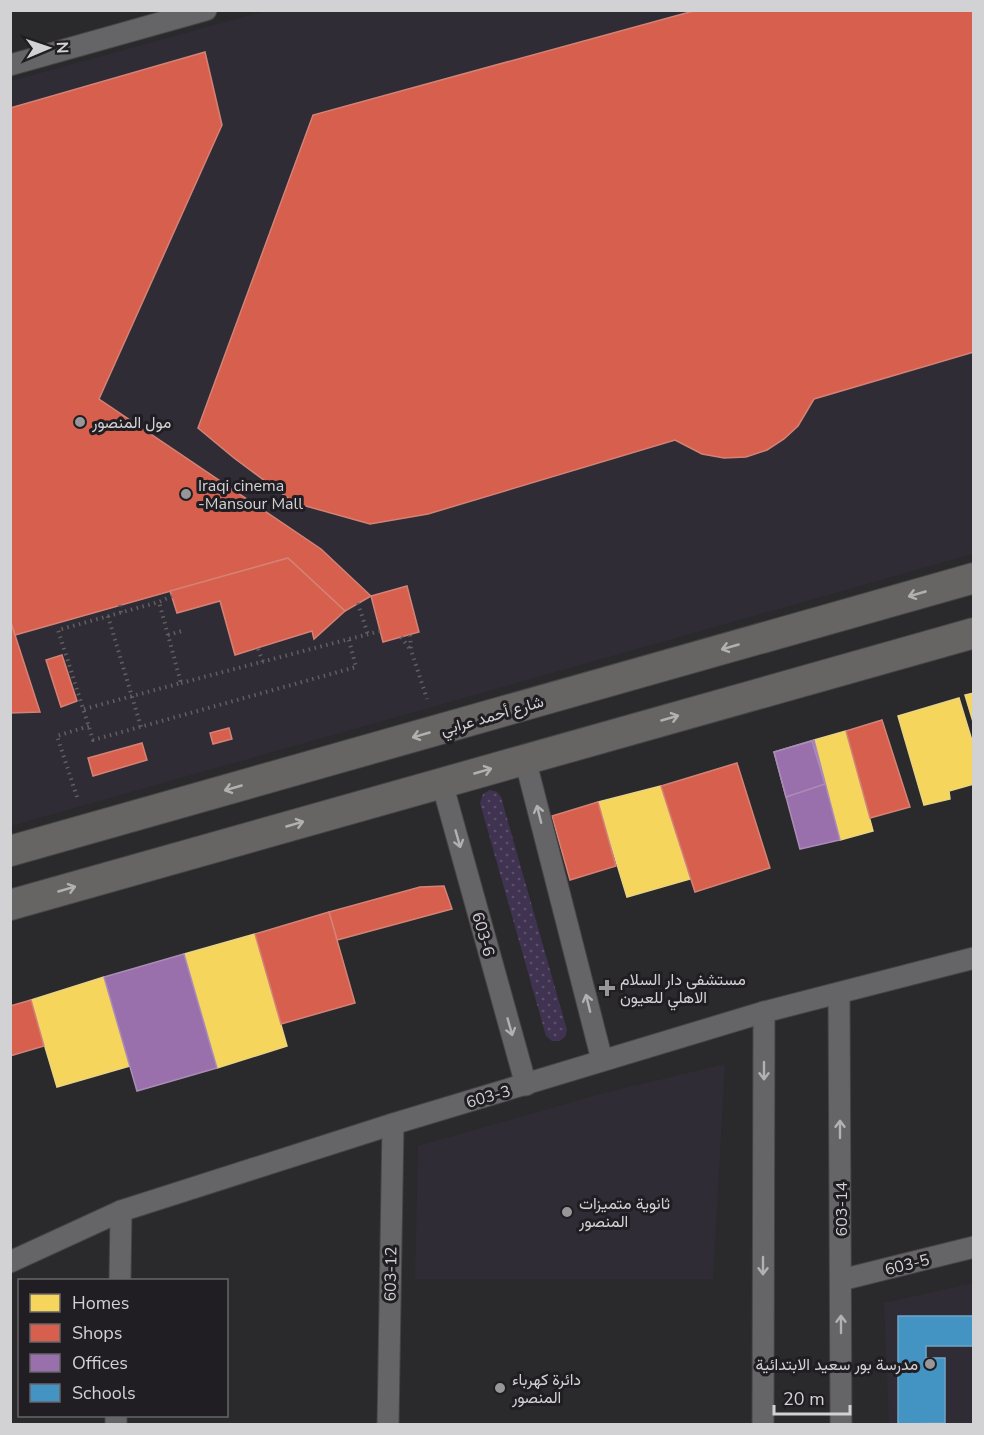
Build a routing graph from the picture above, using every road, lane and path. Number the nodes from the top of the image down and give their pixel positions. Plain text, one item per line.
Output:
1 (206, 10) edge
2 (166, 16) edge
3 (10, 65) edge
4 (974, 578) edge
5 (172, 596) dead end
6 (159, 602) junction
7 (358, 603) dead end
8 (120, 605) dead end
9 (122, 613) junction
10 (90, 614) dead end
11 (108, 616) junction
12 (91, 621) junction
13 (182, 631) dead end
14 (380, 631) dead end
15 (974, 633) edge
16 (410, 634) dead end
17 (168, 635) junction
18 (368, 635) junction
19 (401, 637) dead end
20 (349, 640) junction
21 (258, 648) dead end
22 (411, 650) junction
23 (262, 662) junction
24 (181, 683) junction
25 (132, 696) junction
26 (427, 699) dead end
27 (84, 709) junction
28 (89, 726) junction
29 (141, 727) junction
30 (525, 759) junction
31 (442, 783) junction
32 (78, 797) dead end
33 (10, 851) edge
34 (10, 905) edge
35 (974, 958) edge
36 (839, 994) junction
37 (764, 1012) junction
38 (602, 1060) junction
39 (526, 1085) junction
40 (393, 1124) junction
41 (122, 1211) junction
42 (974, 1247) edge
43 (10, 1262) edge
44 (120, 1279) edge
45 (841, 1280) junction
46 (387, 1425) edge
47 (763, 1425) edge
48 (841, 1425) edge

1 - 2 street
2 - 3 street
4 -> 33 main road, شارع أحمد عرابي
5 - 6 path
6 - 9 path
6 - 17 path
7 - 18 path
8 - 9 path
9 - 11 path
10 - 12 path
11 - 12 path
11 - 25 path
12 - 27 path
13 - 17 path
14 - 18 path
30 -> 15 main road
16 - 22 path
17 - 24 path
18 - 20 path
19 - 22 path
20 - 23 path
20 - 29 path
21 - 23 path
22 - 26 path
23 - 24 path
24 - 25 path
25 - 27 path
25 - 29 path
27 - 28 path
28 - 29 path
28 - 32 path
31 -> 30 main road
38 -> 30 street
34 -> 31 main road
31 -> 39 street, 603-6
35 - 36 street, 603-3
36 - 37 street, 603-3
45 -> 36 street, 603-14
37 - 38 street, 603-3
37 -> 47 street
38 - 39 street, 603-3
39 - 40 street, 603-3
40 - 41 street, 603-3
40 - 46 street, 603-12
41 - 43 street, 603-3
41 - 44 street
42 - 45 street, 603-5
48 -> 45 street, 603-14

